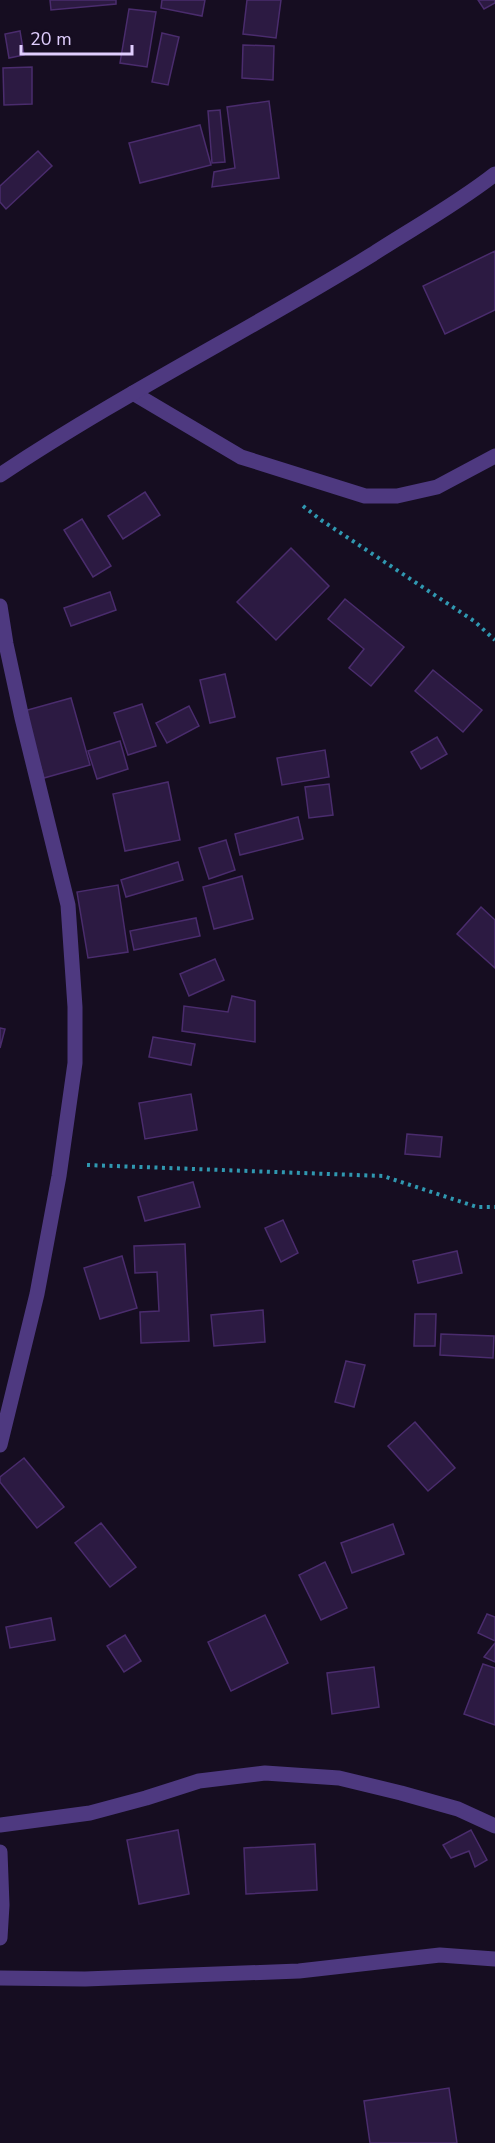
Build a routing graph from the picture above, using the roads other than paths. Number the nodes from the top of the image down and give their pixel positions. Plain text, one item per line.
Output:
1 (495, 174) edge
2 (133, 393) junction
3 (495, 456) edge
4 (0, 475) edge
5 (0, 606) edge
6 (0, 1444) edge
7 (0, 1825) edge
8 (495, 1826) edge
9 (0, 1852) edge
10 (0, 1938) edge
11 (495, 1959) edge
12 (0, 1978) edge

1 - 2 street
2 - 3 street
2 - 4 street
5 - 6 street
7 - 8 street
9 - 10 street
11 - 12 street

